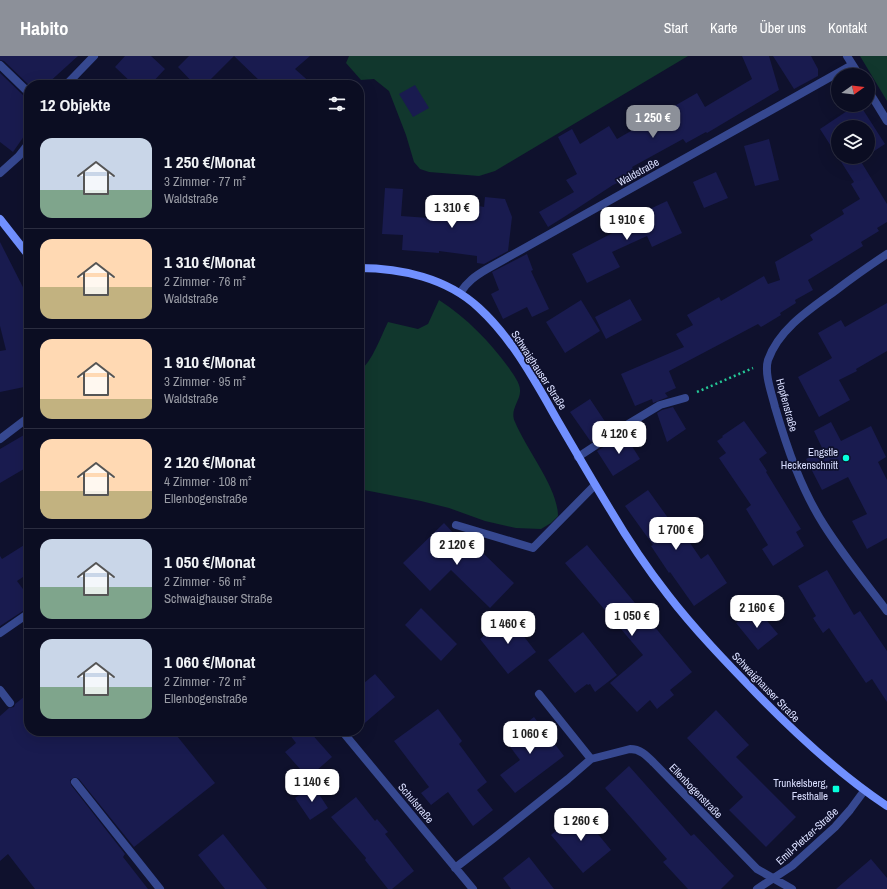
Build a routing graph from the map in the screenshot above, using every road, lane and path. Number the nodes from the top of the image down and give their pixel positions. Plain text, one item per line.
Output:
1 (94, 56) edge
2 (847, 56) edge
3 (0, 65) edge
4 (852, 65) junction
5 (854, 68) edge
6 (71, 80) edge
7 (24, 88) edge
8 (875, 101) edge
9 (887, 121) edge
10 (24, 149) edge
11 (0, 173) edge
12 (0, 219) edge
13 (24, 250) edge
14 (887, 254) edge
15 (364, 268) edge
16 (460, 293) junction
17 (768, 361) junction
18 (685, 398) joint
19 (24, 421) edge
20 (0, 439) edge
21 (578, 457) junction
22 (595, 485) junction
23 (456, 526) dead end
24 (887, 610) edge
25 (24, 616) edge
26 (0, 633) edge
27 (0, 690) edge
28 (539, 694) dead end
29 (10, 703) dead end
30 (346, 736) edge
31 (591, 759) junction
32 (75, 782) dead end
33 (864, 791) junction
34 (887, 806) edge
35 (455, 868) junction
36 (775, 878) junction
37 (160, 889) edge
38 (473, 889) edge
39 (757, 889) edge
40 (792, 889) edge

1 - 6 street
2 - 4 street
3 - 7 street
4 - 5 street
4 - 16 street, Waldstraße
8 - 9 street
10 - 11 street
12 - 13 street
14 - 17 street
15 - 16 street, Schwaighauser Straße
16 - 21 street, Schwaighauser Straße
17 - 18 path
17 - 24 street, Hopfenstraße
18 - 21 street
19 - 20 street
21 - 22 street, Schwaighauser Straße
22 - 23 street
22 - 33 street, Schwaighauser Straße
25 - 26 street
27 - 29 street
28 - 31 street
30 - 35 street, Schulstraße
31 - 35 street, Ellenbogenstraße
31 - 36 street, Ellenbogenstraße
32 - 37 street
33 - 34 street, Schwaighauser Straße
33 - 36 street, Emil-Pletzer-Straße
35 - 38 street, Schulstraße
36 - 39 street, Emil-Pletzer-Straße
36 - 40 street

